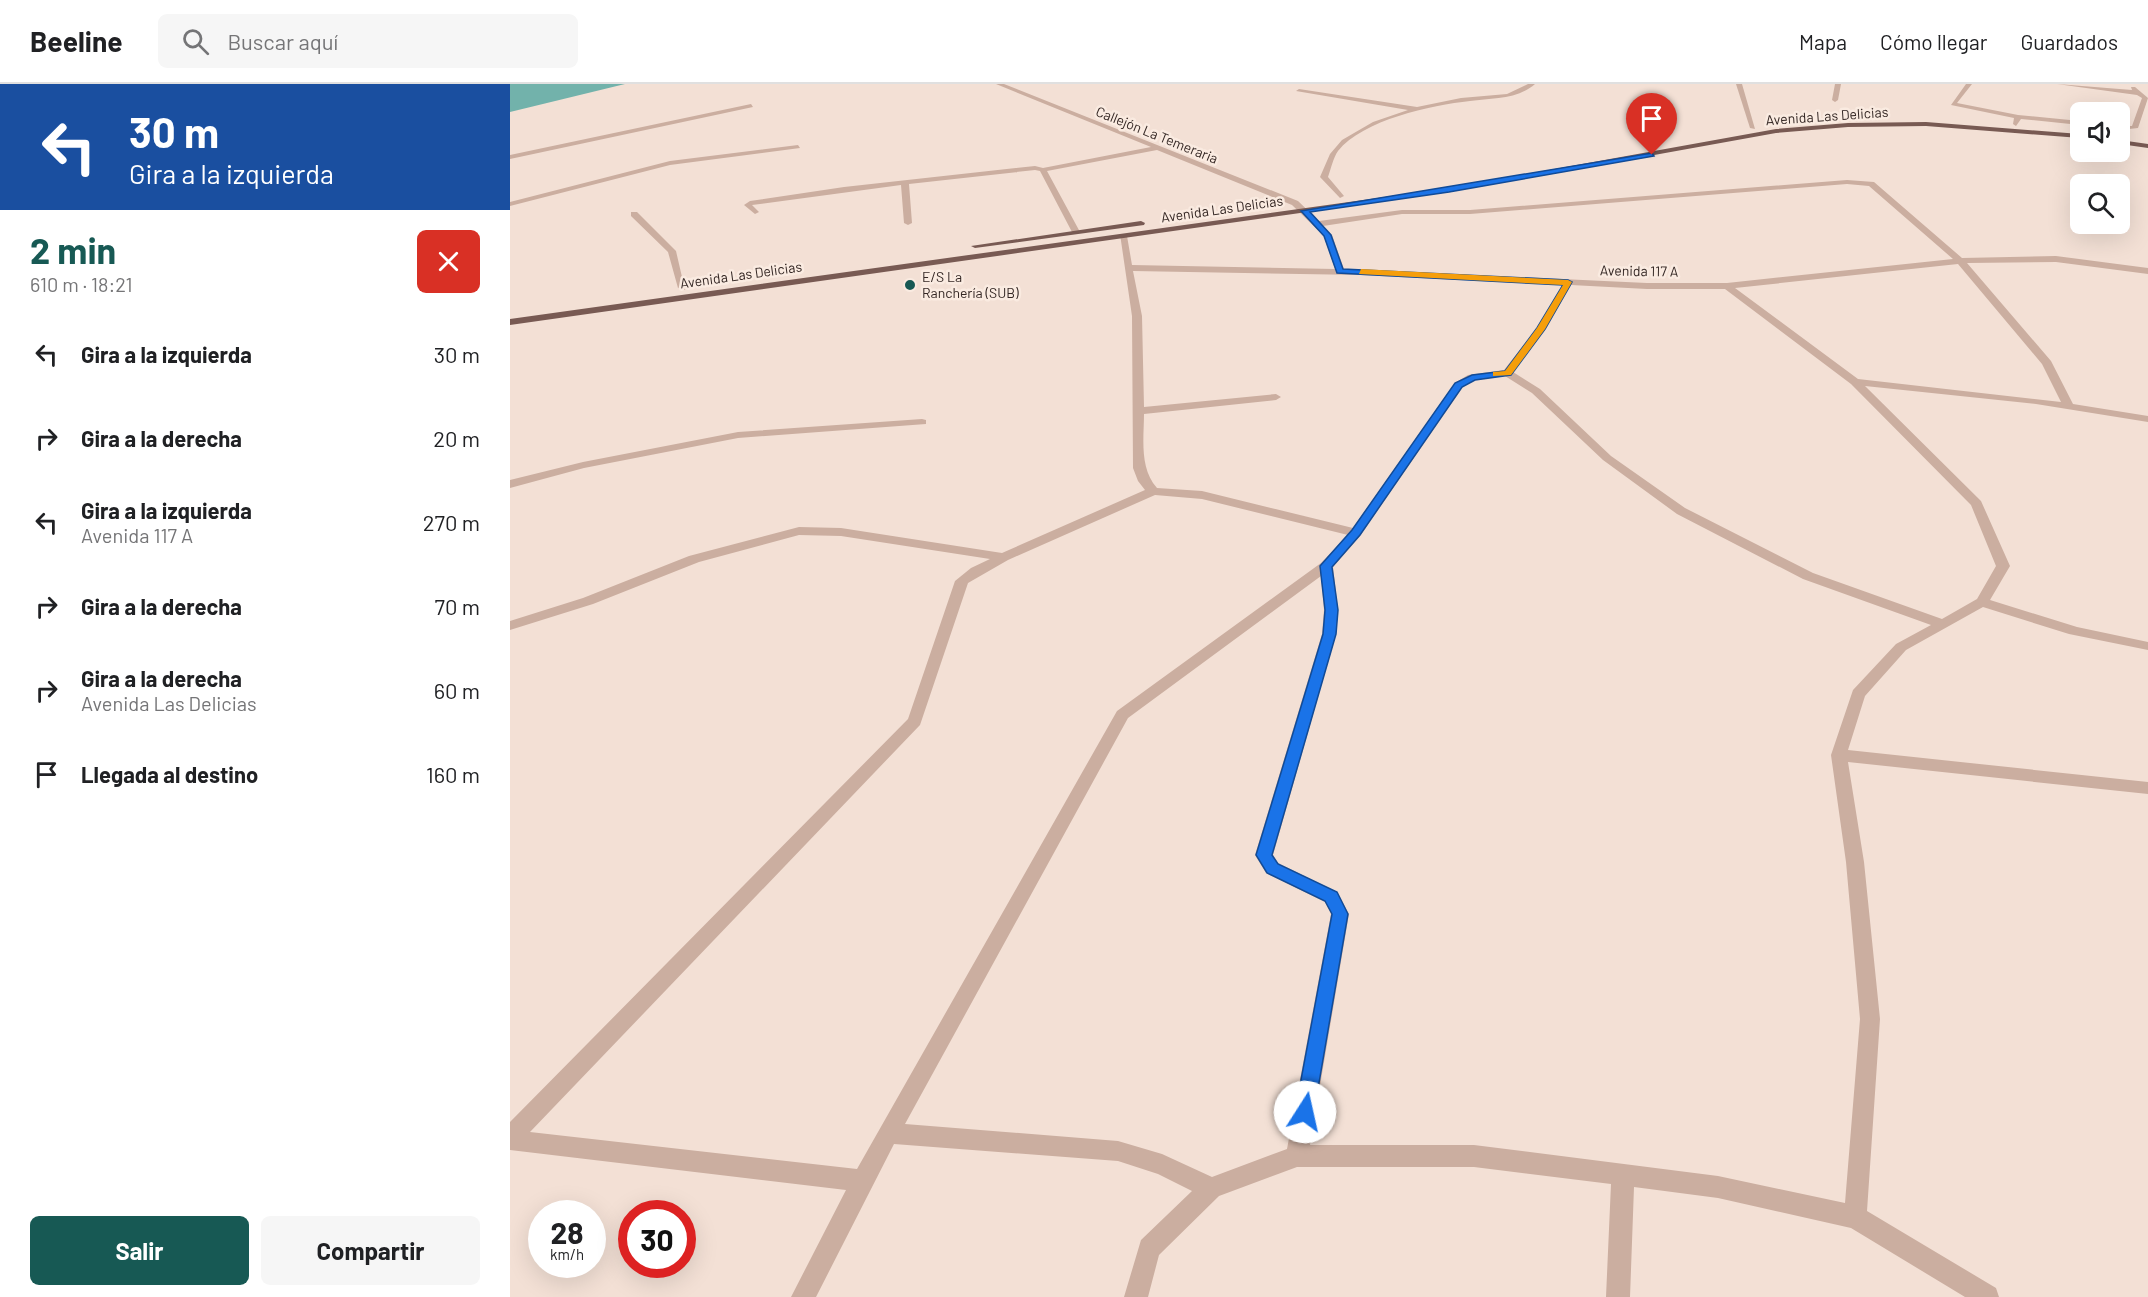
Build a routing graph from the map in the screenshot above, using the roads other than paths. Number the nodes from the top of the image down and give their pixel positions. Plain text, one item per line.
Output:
1 (999, 84) edge
2 (1532, 84) edge
3 (1739, 84) edge
4 (1838, 84) edge
5 (1969, 84) edge
6 (2060, 84) edge
7 (2128, 84) edge
8 (1299, 91) dead end
9 (2139, 93) junction
10 (1835, 100) dead end
11 (751, 106) dead end
12 (1419, 110) junction
13 (2017, 121) junction
14 (2070, 123) edge
15 (1753, 128) junction
16 (2130, 128) edge
17 (2070, 129) edge
18 (2070, 135) edge
19 (2130, 137) edge
20 (2148, 140) edge
21 (2130, 143) edge
22 (2148, 146) edge
23 (798, 147) dead end
24 (1158, 148) junction
25 (510, 157) edge
26 (1043, 170) junction
27 (1470, 176) dead end
28 (905, 183) junction
29 (1388, 189) dead end
30 (1340, 196) junction
31 (1295, 203) junction
32 (510, 204) edge
33 (1305, 211) junction
34 (755, 212) dead end
35 (634, 214) dead end
36 (1157, 221) dead end
37 (908, 223) dead end
38 (1145, 223) dead end
39 (1317, 224) junction
40 (1076, 232) junction
41 (1123, 236) junction
42 (960, 249) dead end
43 (1960, 261) junction
44 (821, 268) dead end
45 (1128, 268) junction
46 (1340, 271) junction
47 (2148, 271) edge
48 (1568, 282) junction
49 (1727, 286) junction
50 (682, 288) junction
51 (510, 313) edge
52 (510, 322) edge
53 (1508, 373) junction
54 (1855, 382) junction
55 (1276, 397) dead end
56 (2068, 405) junction
57 (1138, 411) junction
58 (2148, 419) edge
59 (922, 422) dead end
60 (510, 484) edge
61 (1153, 491) junction
62 (1356, 533) junction
63 (1003, 557) junction
64 (1326, 566) junction
65 (1982, 602) junction
66 (1943, 624) junction
67 (510, 626) edge
68 (2148, 646) edge
69 (1839, 755) junction
70 (2148, 788) edge
71 (888, 1133) junction
72 (510, 1138) edge
73 (1297, 1156) junction
74 (1623, 1175) junction
75 (864, 1181) junction
76 (1212, 1188) junction
77 (1855, 1217) junction
78 (803, 1297) edge
79 (1136, 1297) edge
80 (1618, 1297) edge
81 (1987, 1297) edge

1 - 24 street, Callejón La Temeraria
2 - 12 street
3 - 15 street
4 - 10 street
5 - 13 street
6 - 9 street
7 - 9 street
8 - 12 street
9 - 16 street
11 - 25 street
12 - 30 street
13 - 14 street
13 - 15 main road, Avenida Las Delicias
13 - 17 main road, Avenida Las Delicias
15 - 27 main road, Avenida Las Delicias
18 - 33 main road, Avenida Las Delicias
19 - 20 main road
21 - 22 main road
23 - 32 street
24 - 26 street
24 - 31 street, Callejón La Temeraria
26 - 28 street
26 - 40 street
28 - 34 street
28 - 37 street
29 - 30 main road, Avenida Las Delicias
30 - 31 main road, Avenida Las Delicias
31 - 33 street, Callejón La Temeraria
31 - 36 main road, Avenida Las Delicias
33 - 39 street, Callejón La Temeraria
33 - 41 main road, Avenida Las Delicias
35 - 50 street
38 - 40 main road, Avenida Las Delicias
39 - 43 street
39 - 46 street, Callejón La Temeraria
40 - 42 main road, Avenida Las Delicias
41 - 45 street
41 - 52 main road, Avenida Las Delicias
43 - 47 street, Avenida 117 A
43 - 49 street, Avenida 117 A
43 - 56 street
44 - 50 main road, Avenida Las Delicias
45 - 46 street, Avenida 117 A
45 - 57 street
46 - 48 street, Avenida 117 A
48 - 49 street, Avenida 117 A
48 - 53 street
49 - 54 street
50 - 51 main road, Avenida Las Delicias
53 - 62 street
53 - 66 street
54 - 56 street
54 - 65 street
55 - 57 street
56 - 58 street
57 - 61 street
59 - 60 street
61 - 62 street
61 - 63 street
62 - 64 street
63 - 67 street
63 - 72 street
64 - 71 street
64 - 73 street
65 - 66 street
65 - 68 street
66 - 69 street
69 - 70 street
69 - 77 street
71 - 75 street
71 - 76 street
72 - 75 street
73 - 74 street
73 - 76 street
74 - 77 street
74 - 80 street
75 - 78 street
76 - 79 street
77 - 81 street

